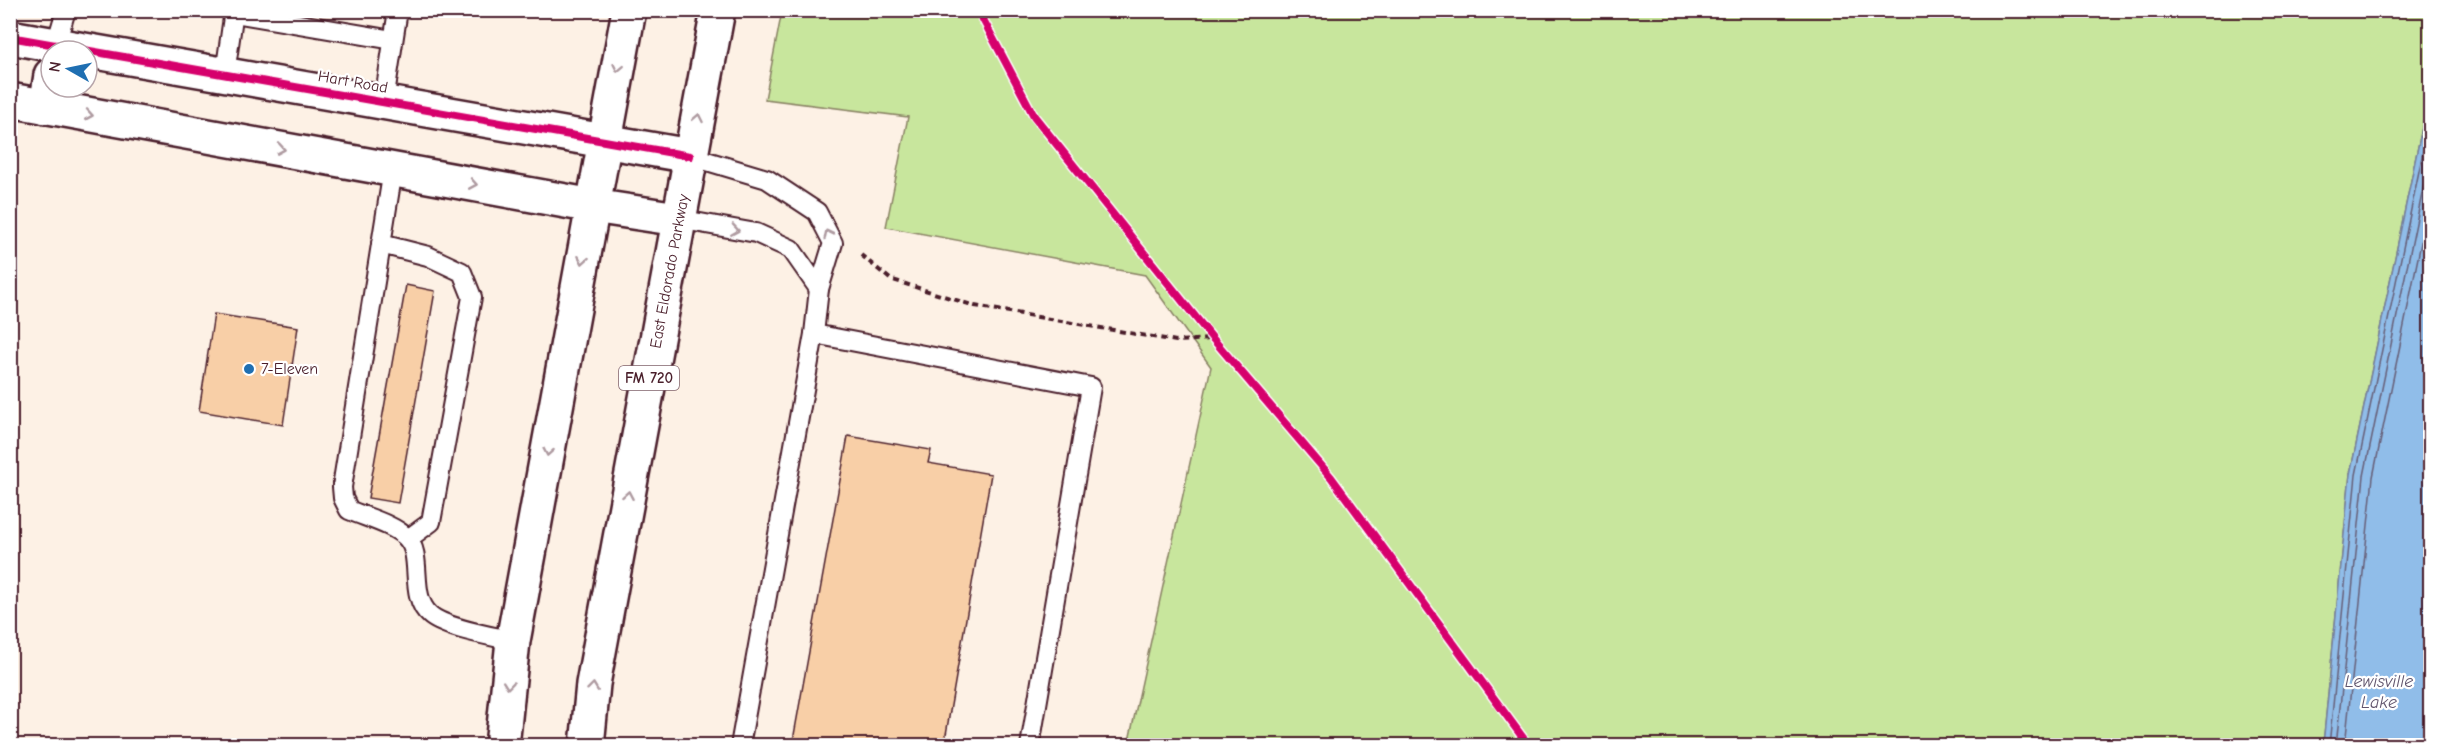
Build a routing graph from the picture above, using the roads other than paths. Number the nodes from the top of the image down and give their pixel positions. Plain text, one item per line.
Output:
1 (66, 10) edge
2 (398, 10) edge
3 (629, 10) edge
4 (718, 10) edge
5 (234, 12) edge
6 (10, 37) edge
7 (59, 39) edge
8 (393, 40) junction
9 (39, 50) edge
10 (99, 61) edge
11 (225, 74) junction
12 (47, 99) edge
13 (10, 100) edge
14 (384, 101) junction
15 (46, 107) junction
16 (604, 139) junction
17 (690, 156) junction
18 (393, 170) junction
19 (593, 206) junction
20 (678, 219) junction
21 (381, 244) junction
22 (819, 289) junction
23 (814, 334) junction
24 (408, 539) junction
25 (513, 641) junction
26 (502, 746) edge
27 (587, 746) edge
28 (740, 746) edge
29 (1030, 746) edge

1 - 7 lane
2 - 8 lane
3 -> 16 main road
17 -> 4 main road, East Eldorado Parkway / FM 720
5 - 8 lane
5 - 11 lane
6 - 9 main road, Hart Road
8 - 14 lane
10 - 11 main road, Hart Road
11 - 14 main road, Hart Road
12 - 15 main road
13 - 15 main road
14 - 16 main road, Hart Road
15 -> 18 main road
16 - 17 main road, Hart Road
16 - 19 main road
17 - 20 main road, East Eldorado Parkway / FM 720
22 -> 17 lane
18 -> 19 main road
18 - 21 lane
19 - 20 main road
19 -> 25 main road
20 -> 22 lane
27 -> 20 main road, East Eldorado Parkway / FM 720
21 - 24 lane
21 - 24 lane
22 - 23 lane
23 - 28 lane
23 - 29 lane
24 - 25 lane
25 -> 26 main road

